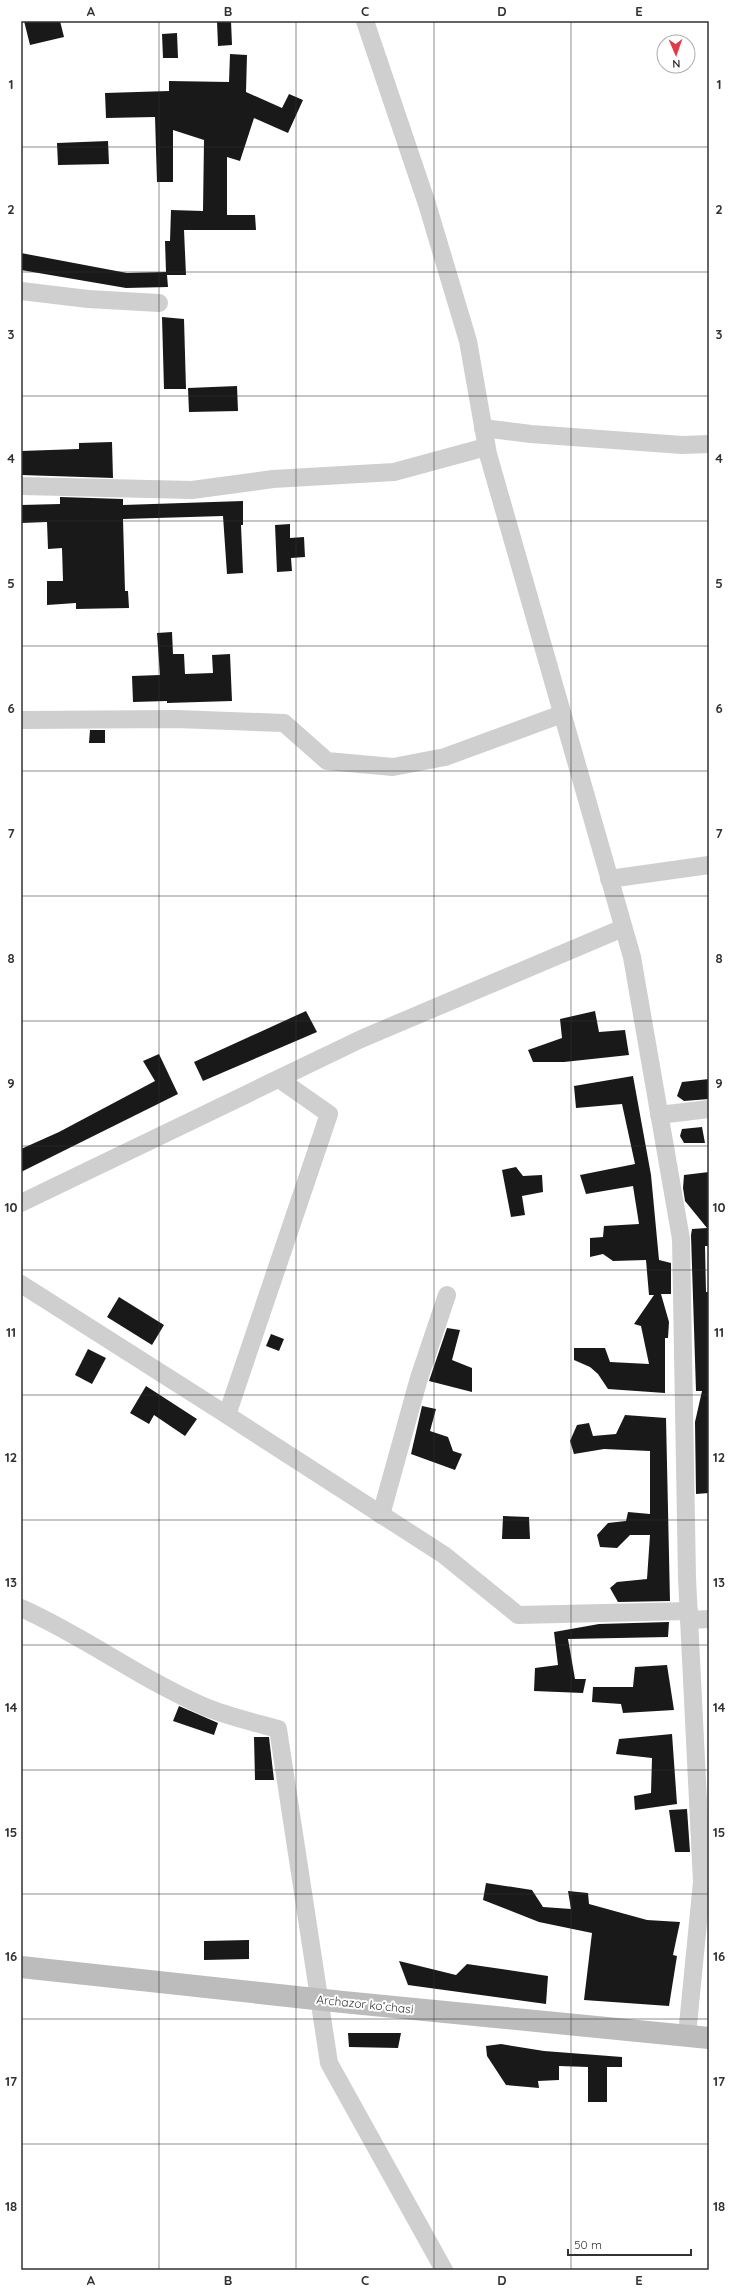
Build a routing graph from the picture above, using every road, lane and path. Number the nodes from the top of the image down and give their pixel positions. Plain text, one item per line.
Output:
1 (365, 21) edge
2 (21, 291) edge
3 (159, 303) dead end
4 (483, 428) junction
5 (709, 444) edge
6 (486, 447) junction
7 (21, 486) edge
8 (562, 714) junction
9 (21, 720) edge
10 (709, 864) edge
11 (609, 879) junction
12 (623, 928) junction
13 (279, 1079) junction
14 (709, 1109) edge
15 (659, 1115) junction
16 (21, 1203) edge
17 (21, 1284) edge
18 (447, 1295) dead end
19 (228, 1415) junction
20 (381, 1515) junction
21 (21, 1608) edge
22 (689, 1616) junction
23 (709, 1619) edge
24 (21, 1967) edge
25 (320, 1999) junction
26 (687, 2035) junction
27 (709, 2038) edge
28 (444, 2270) edge

1 - 4 street
2 - 3 street
4 - 5 street
4 - 6 street
6 - 7 street
6 - 8 street
8 - 9 street
8 - 11 street
10 - 11 street
11 - 12 street
12 - 13 street
12 - 15 street
13 - 16 street
13 - 19 street
14 - 15 street
15 - 22 street
17 - 19 street
18 - 20 street
19 - 20 street
20 - 22 street
21 - 25 street
22 - 23 street
22 - 26 street
24 - 25 street, Archazor koʻchasi
25 - 26 street, Archazor koʻchasi
25 - 28 street
26 - 27 street, Archazor koʻchasi

